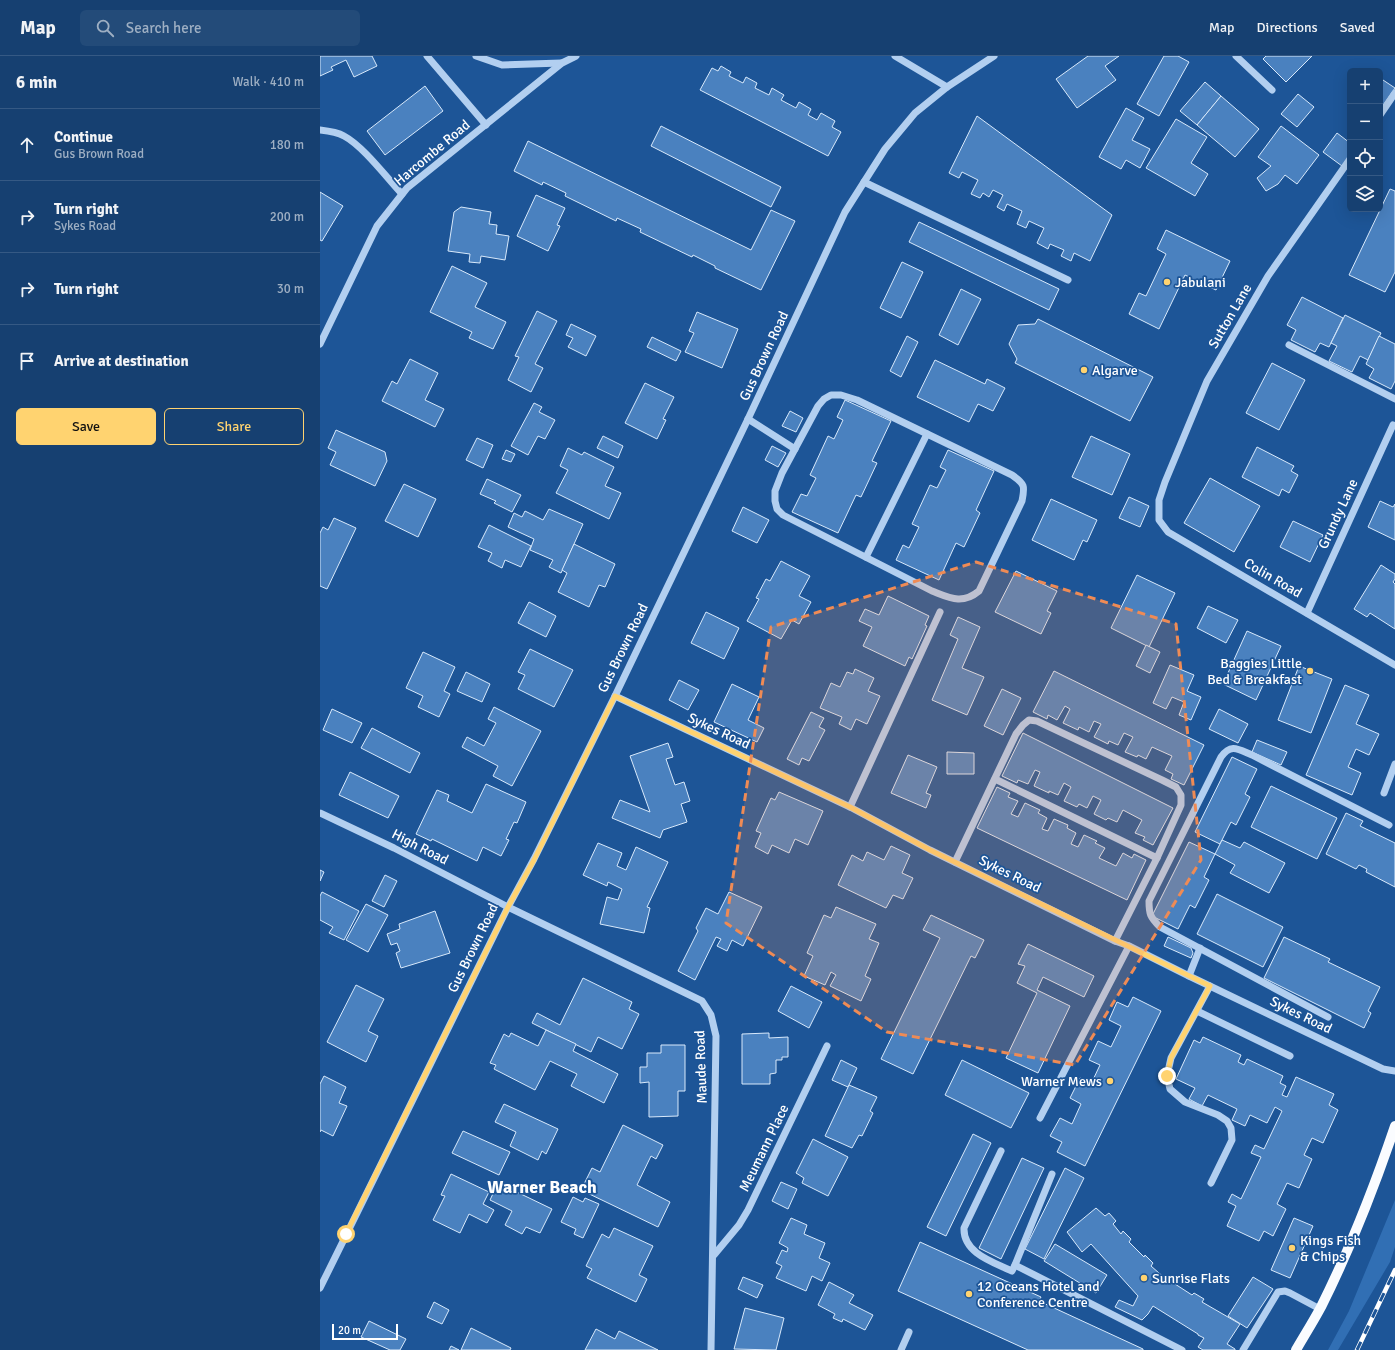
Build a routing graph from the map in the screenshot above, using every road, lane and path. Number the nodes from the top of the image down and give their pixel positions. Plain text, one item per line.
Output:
1 (427, 56) edge
2 (476, 56) edge
3 (576, 56) edge
4 (895, 56) edge
5 (994, 56) edge
6 (1236, 56) edge
7 (562, 64) junction
8 (948, 87) junction
9 (1272, 90) dead end
10 (1395, 93) edge
11 (1383, 111) edge
12 (486, 125) junction
13 (320, 130) edge
14 (1347, 163) edge
15 (864, 182) junction
16 (402, 194) junction
17 (1068, 280) dead end
18 (320, 344) edge
19 (1289, 345) dead end
20 (1395, 400) edge
21 (748, 419) junction
22 (1393, 425) dead end
23 (927, 434) junction
24 (795, 449) junction
25 (1159, 500) joint
26 (866, 557) junction
27 (940, 612) dead end
28 (1307, 613) junction
29 (1395, 665) edge
30 (615, 696) junction
31 (1395, 764) edge
32 (995, 778) junction
33 (1384, 793) dead end
34 (850, 807) junction
35 (320, 813) edge
36 (1389, 825) dead end
37 (1157, 858) junction
38 (955, 862) junction
39 (508, 907) junction
40 (1115, 941) junction
41 (1129, 946) junction
42 (1200, 948) junction
43 (1189, 976) junction
44 (1210, 986) junction
45 (1197, 1011) junction
46 (1328, 1017) dead end
47 (827, 1046) dead end
48 (1290, 1056) dead end
49 (1395, 1070) edge
50 (1040, 1118) dead end
51 (1395, 1126) edge
52 (1001, 1151) dead end
53 (1052, 1174) dead end
54 (1211, 1183) dead end
55 (714, 1255) junction
56 (1015, 1265) junction
57 (320, 1288) edge
58 (1320, 1309) junction
59 (909, 1332) dead end
60 (711, 1350) edge
61 (901, 1350) edge
62 (1182, 1350) edge
63 (1243, 1350) edge
64 (1296, 1350) edge

1 - 12 street
2 - 7 street
3 - 7 street, Harcombe Road
4 - 8 street
5 - 8 street, Gus Brown Road
6 - 9 street
7 - 12 street, Harcombe Road
8 - 15 street, Gus Brown Road
10 - 11 street
12 - 16 street, Harcombe Road
13 - 16 street
14 - 25 street, Sutton Lane
15 - 17 street
15 - 21 street, Gus Brown Road
16 - 18 street, Harcombe Road
19 - 20 street
21 - 24 street
21 - 30 street, Gus Brown Road
22 - 28 street, Grundy Lane
23 - 24 street
23 - 26 street
23 - 26 street
24 - 26 street
25 - 28 street, Colin Road
27 - 34 street
28 - 29 street, Colin Road
30 - 34 street, Sykes Road
30 - 39 street, Gus Brown Road
31 - 33 street
32 - 37 street
32 - 37 street
32 - 38 street
34 - 38 street, Sykes Road
35 - 39 street, High Road
36 - 42 street
37 - 40 street
38 - 40 street, Sykes Road
39 - 55 street, Maude Road
39 - 57 street, Gus Brown Road
40 - 41 street, Sykes Road
41 - 43 street, Sykes Road
41 - 50 street
42 - 43 street
42 - 46 street
43 - 44 street, Sykes Road
44 - 45 street
44 - 49 street, Sykes Road
45 - 48 street
45 - 54 street
47 - 55 street, Meumann Place
51 - 58 main road
52 - 56 street
53 - 56 street
55 - 60 street, Maude Road
56 - 62 street
58 - 63 street
58 - 64 main road
59 - 61 street

